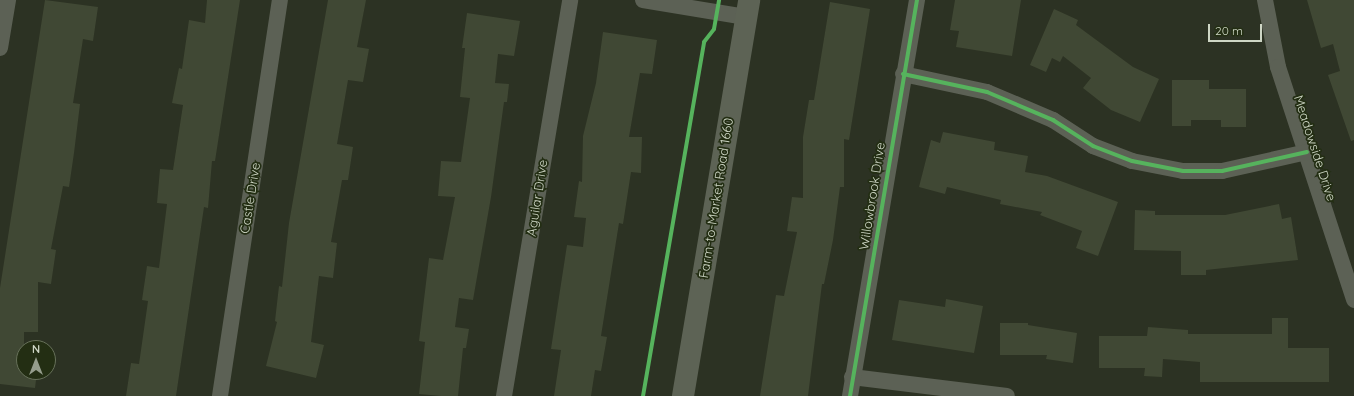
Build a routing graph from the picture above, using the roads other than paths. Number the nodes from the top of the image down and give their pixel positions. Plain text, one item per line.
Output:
1 (8, 0) edge
2 (280, 0) edge
3 (570, 0) edge
4 (643, 0) edge
5 (917, 0) edge
6 (1265, 0) edge
7 (747, 9) edge
8 (0, 48) edge
9 (903, 74) junction
10 (1307, 152) junction
11 (1354, 300) edge
12 (852, 377) junction
13 (220, 396) edge
14 (504, 396) edge
15 (683, 396) edge
16 (850, 396) edge
17 (1007, 396) edge

1 - 8 street
2 - 13 street, Castle Drive
3 - 14 street, Aguilar Drive
4 - 7 street
5 - 9 street, Willowbrook Drive
6 - 10 street, Meadowside Drive
7 - 15 main road, Farm-to-Market Road 1660
9 - 10 street
9 - 12 street, Willowbrook Drive
10 - 11 street, Meadowside Drive
12 - 16 street, Willowbrook Drive
12 - 17 street

